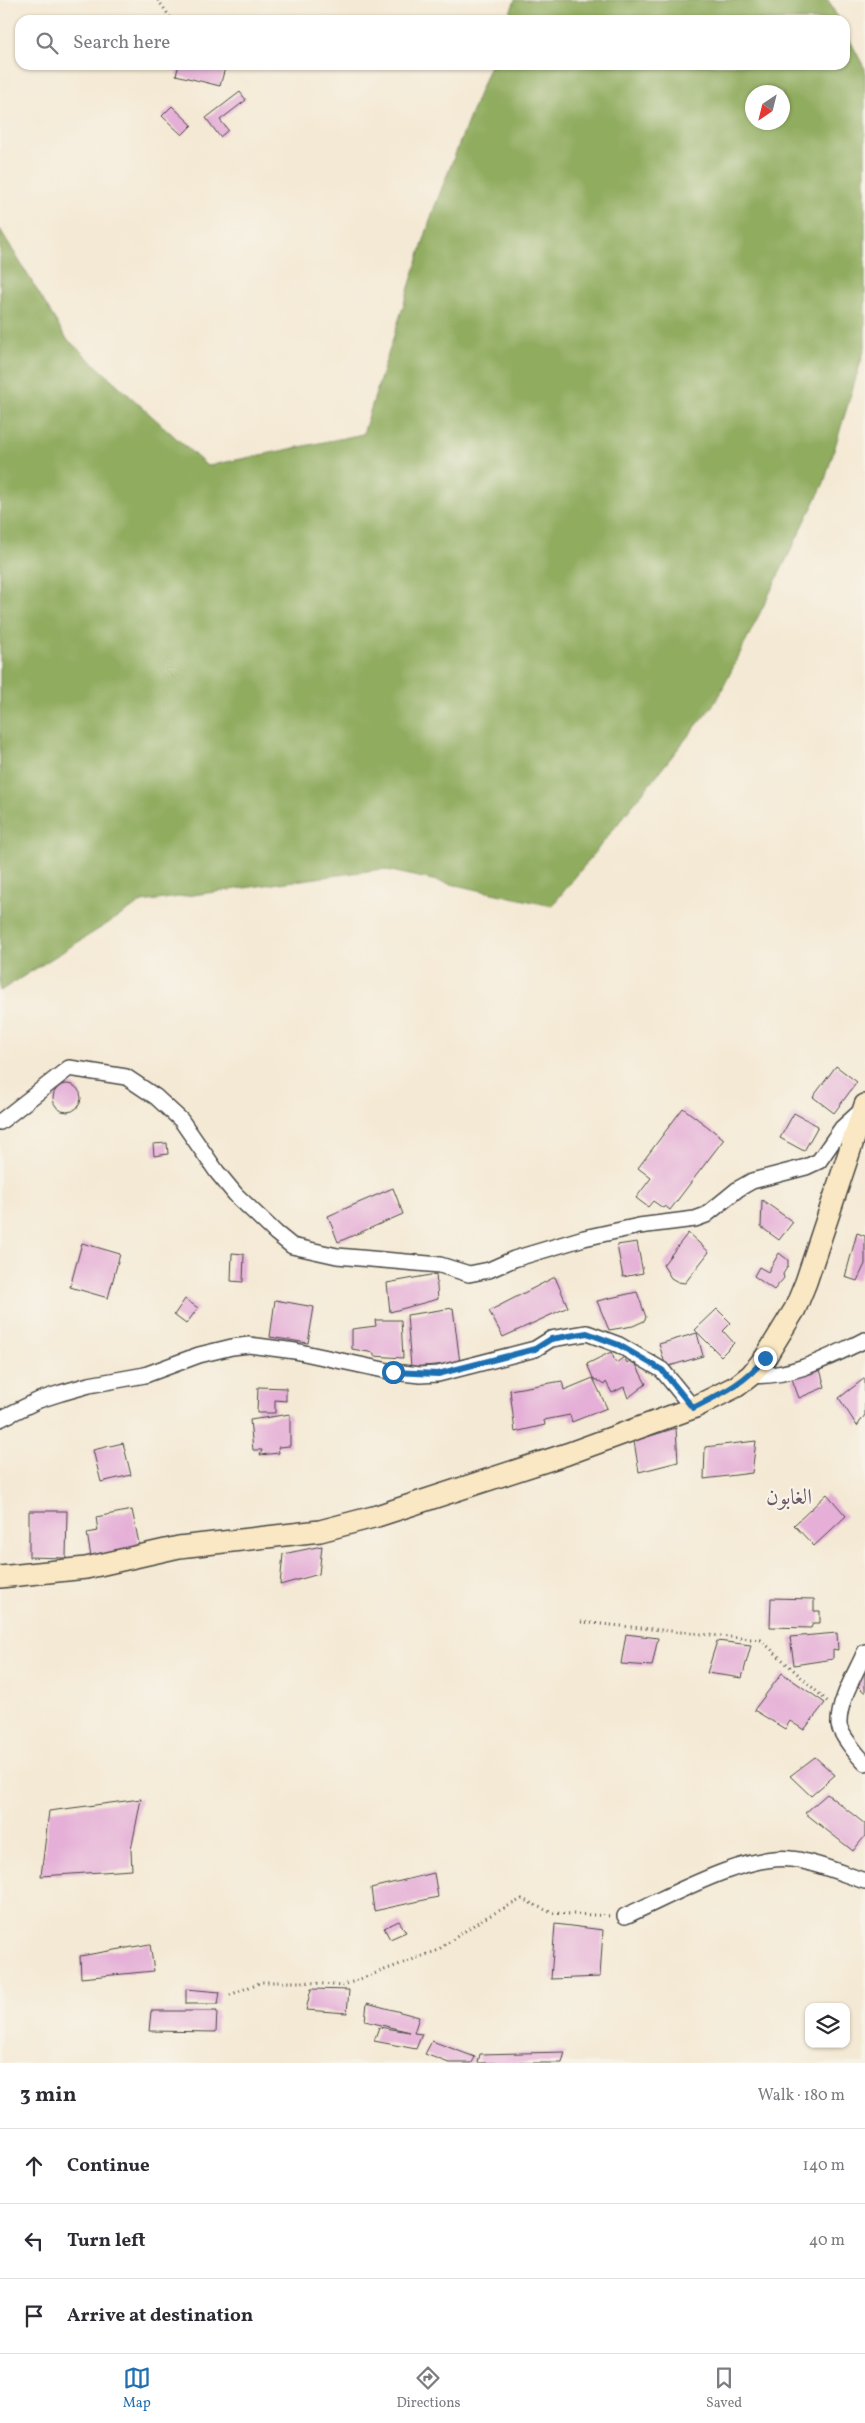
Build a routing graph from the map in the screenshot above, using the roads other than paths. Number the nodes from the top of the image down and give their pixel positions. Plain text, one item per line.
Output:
1 (864, 1107) edge
2 (0, 1122) edge
3 (865, 1340) edge
4 (751, 1375) junction
5 (693, 1408) junction
6 (0, 1419) edge
7 (0, 1577) edge
8 (865, 1652) edge
9 (865, 1763) edge
10 (865, 1881) edge
11 (625, 1916) road end

1 - 2 street
1 - 4 main road
3 - 4 street
4 - 5 main road
5 - 6 street
5 - 7 main road
8 - 9 street
10 - 11 street

